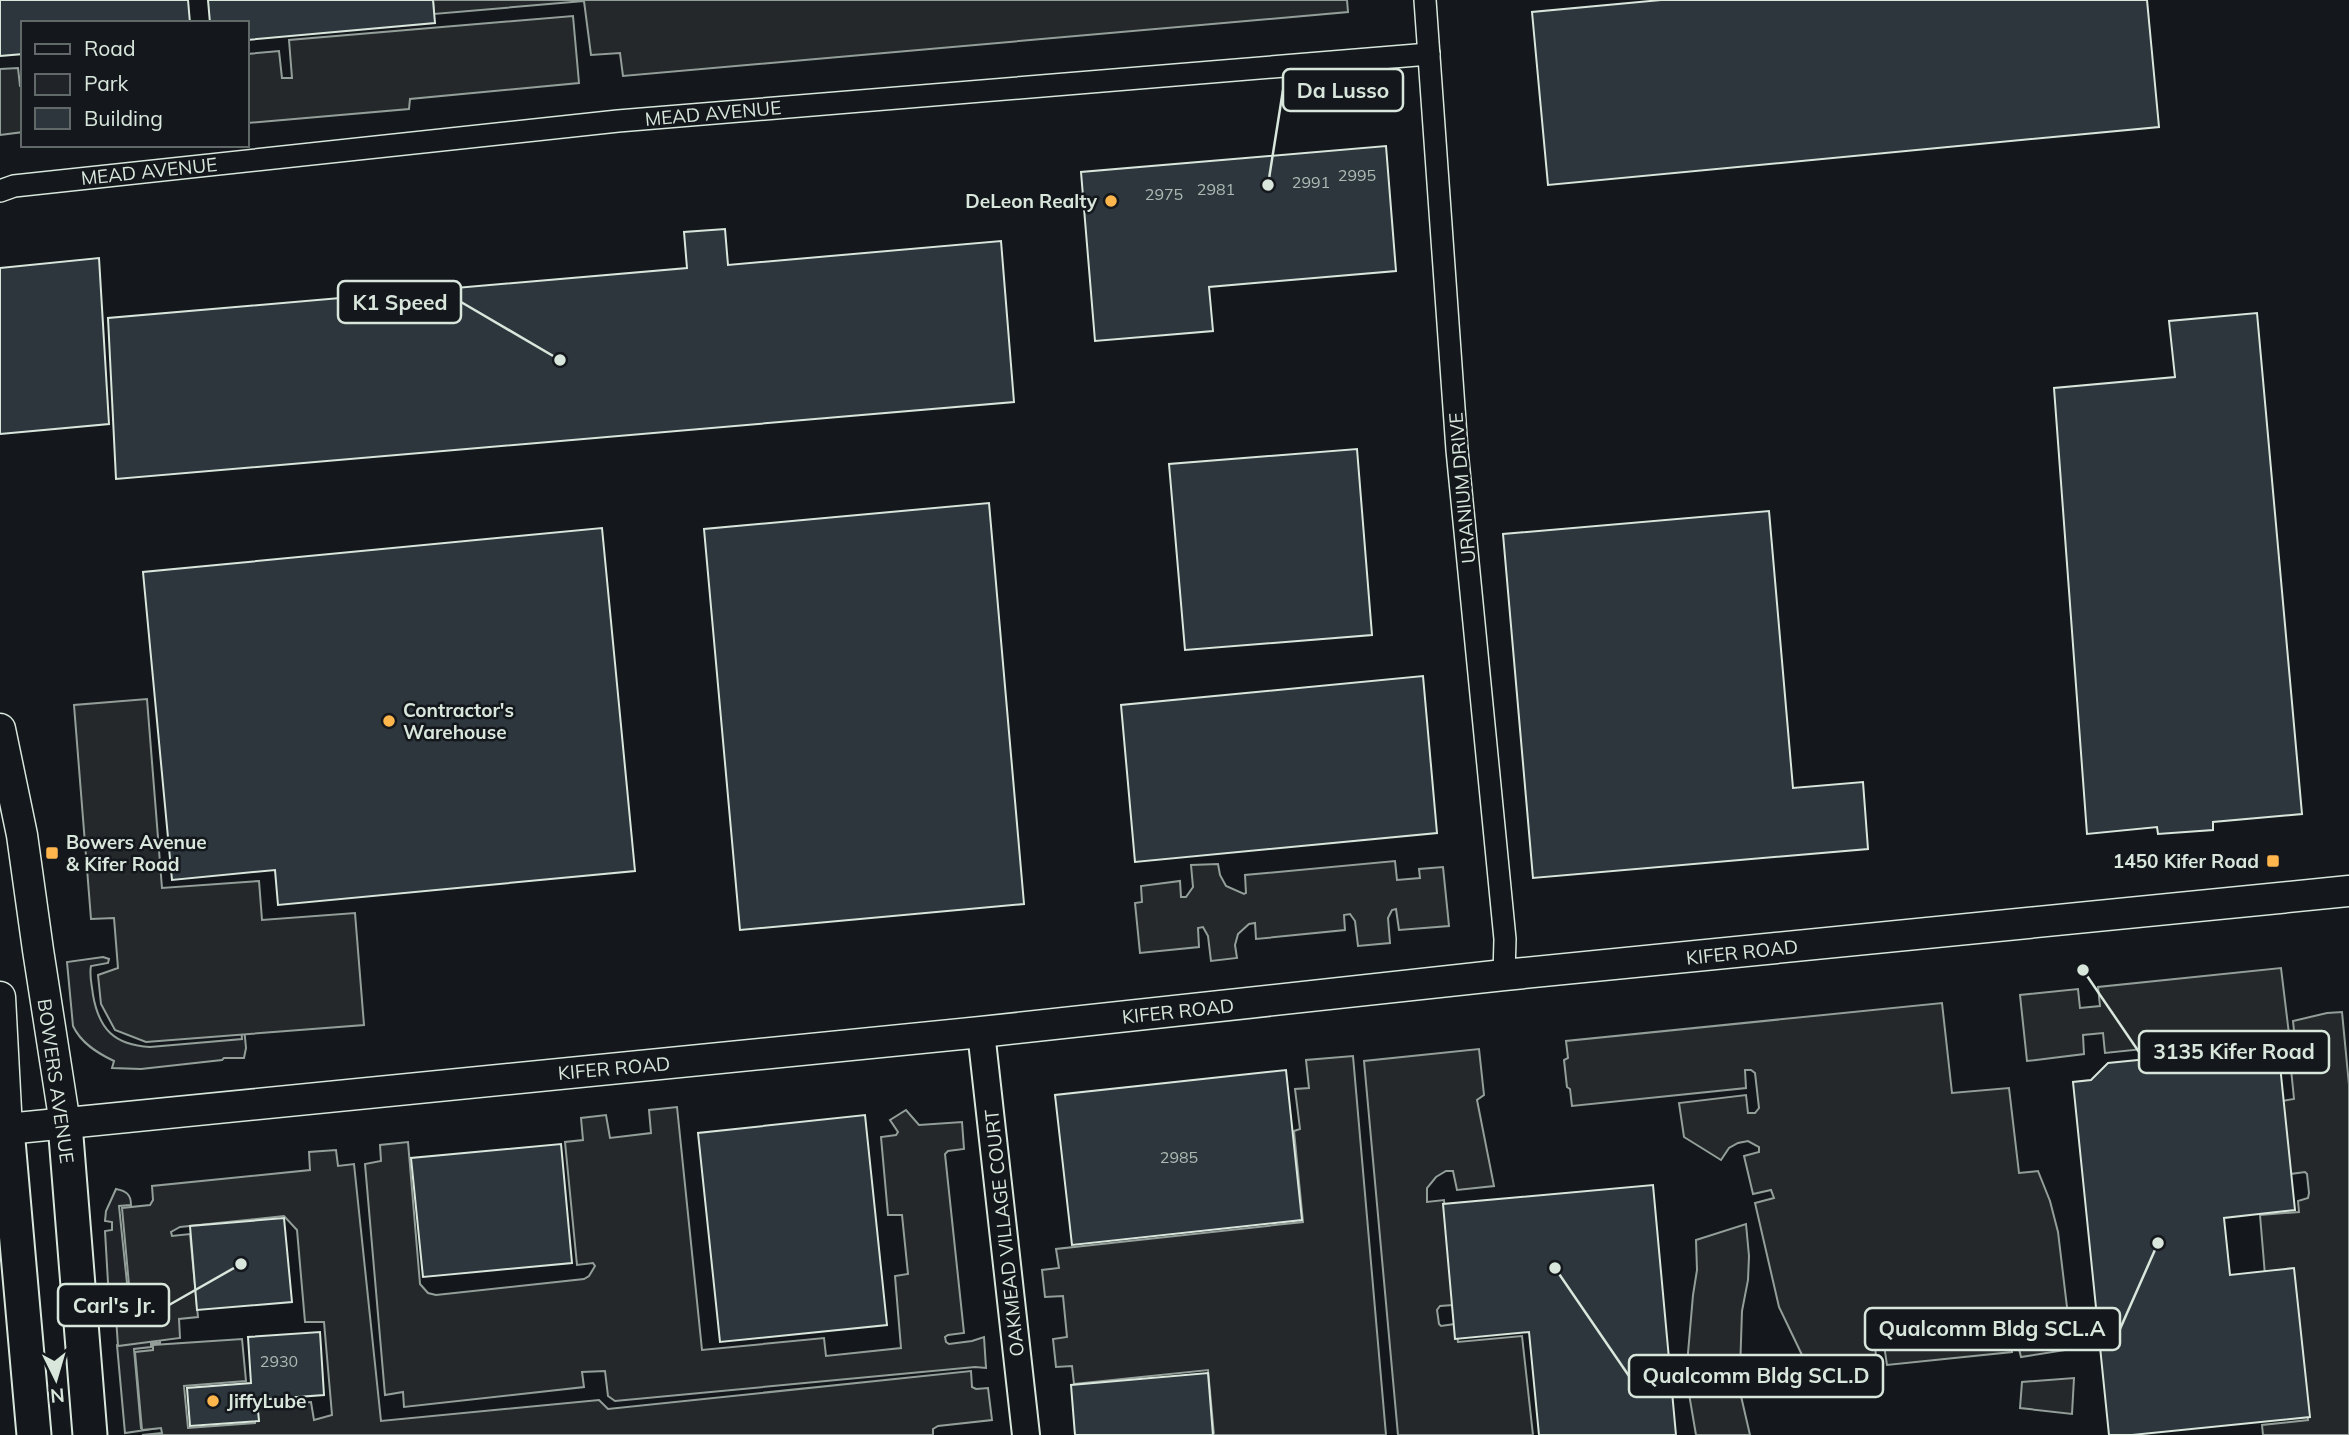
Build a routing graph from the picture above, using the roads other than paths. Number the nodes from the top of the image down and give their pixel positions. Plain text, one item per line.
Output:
1 (1425, 0) edge
2 (1429, 54) junction
3 (0, 191) edge
4 (0, 729) edge
5 (2349, 891) edge
6 (1504, 975) junction
7 (0, 997) edge
8 (981, 1032) junction
9 (65, 1124) junction
10 (2, 1129) edge
11 (34, 1435) edge
12 (90, 1435) edge
13 (1026, 1435) edge

1 - 2 street, URANIUM DRIVE
2 - 3 street, MEAD AVENUE
2 - 6 street, URANIUM DRIVE
4 - 9 main road, BOWERS AVENUE
5 - 6 main road, KIFER ROAD
6 - 8 main road, KIFER ROAD
7 - 10 main road
8 - 9 main road, KIFER ROAD
8 - 13 street, OAKMEAD VILLAGE COURT
9 - 10 main road, KIFER ROAD
9 - 12 main road, BOWERS AVENUE
10 - 11 main road

